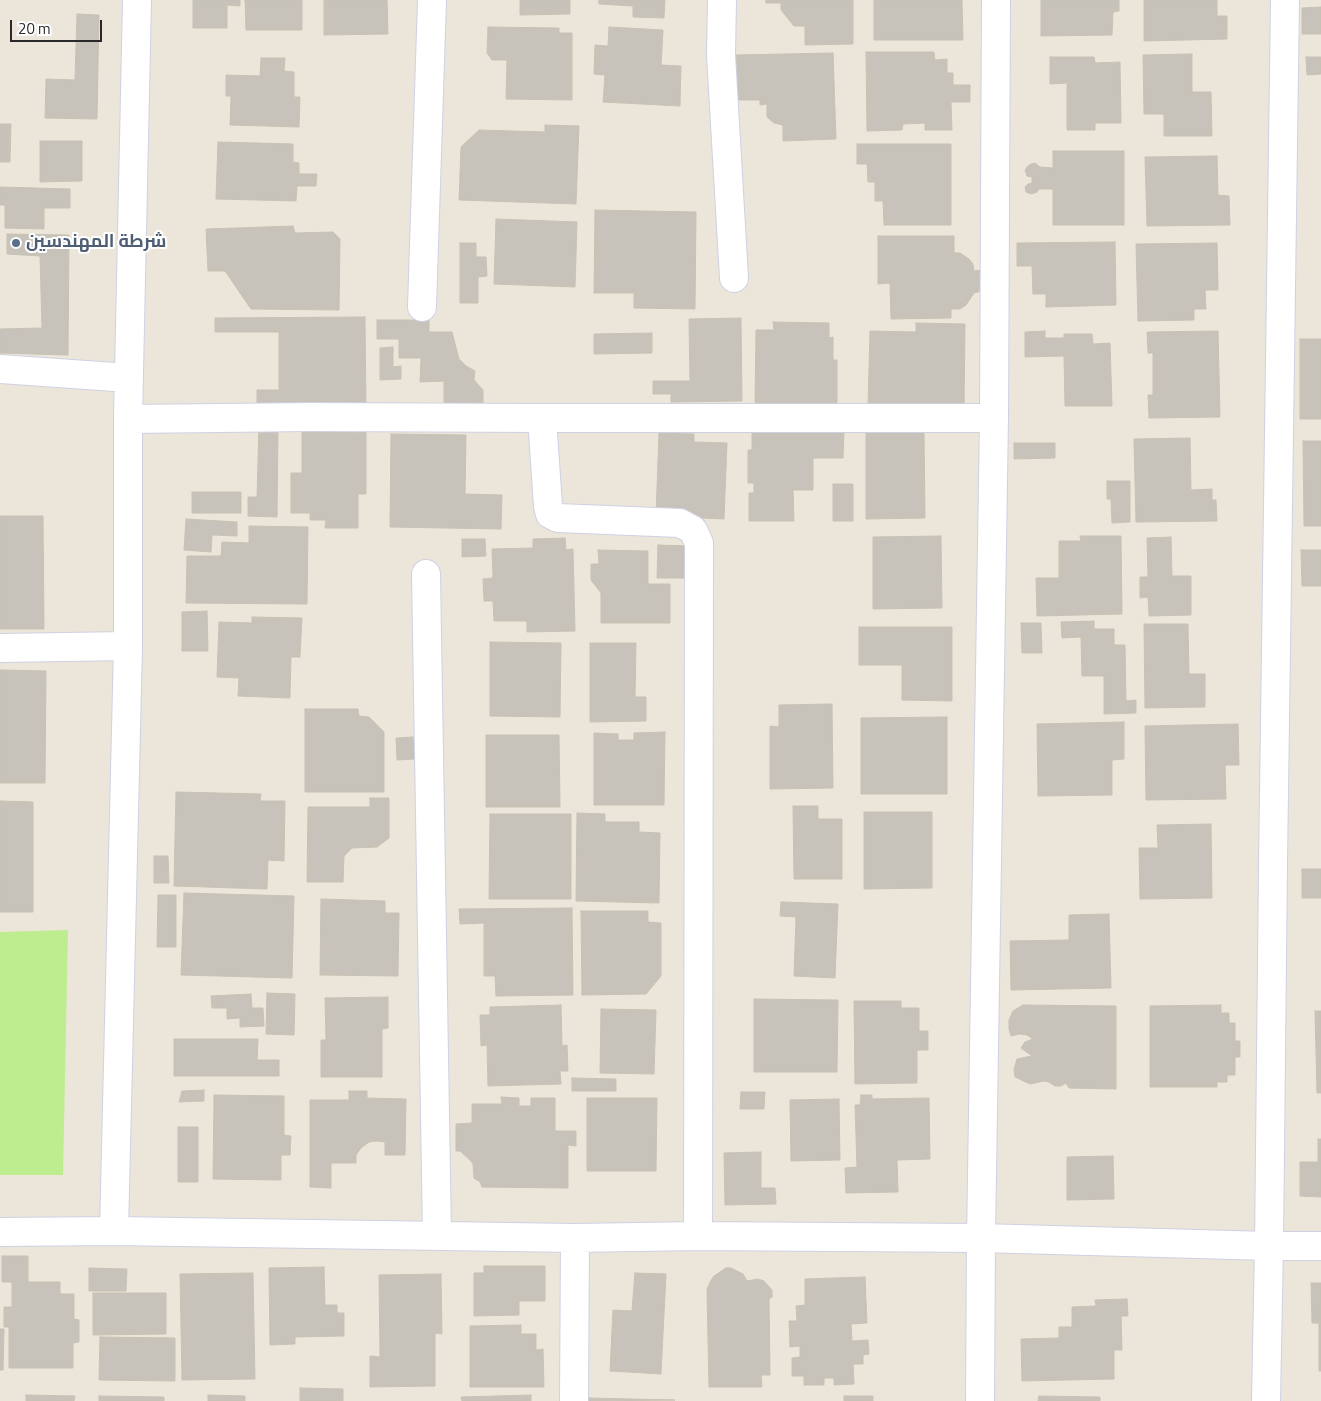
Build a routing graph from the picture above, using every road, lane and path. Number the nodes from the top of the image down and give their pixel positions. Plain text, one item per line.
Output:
1 (137, 0) edge
2 (432, 0) edge
3 (722, 0) edge
4 (996, 0) edge
5 (1285, 0) edge
6 (734, 278) dead end
7 (422, 307) dead end
8 (0, 369) edge
9 (129, 378) junction
10 (542, 418) junction
11 (994, 418) junction
12 (128, 419) junction
13 (426, 574) dead end
14 (128, 646) junction
15 (0, 648) edge
16 (114, 1231) junction
17 (0, 1232) edge
18 (437, 1236) junction
19 (698, 1236) junction
20 (575, 1238) junction
21 (981, 1238) junction
22 (1269, 1246) junction
23 (1321, 1246) edge
24 (574, 1401) edge
25 (980, 1401) edge
26 (1266, 1401) edge

1 - 9 street
2 - 7 street
3 - 6 street
4 - 11 street
5 - 22 street
8 - 9 street
9 - 12 street
10 - 11 street
10 - 12 street
10 - 19 street
11 - 21 street
12 - 14 street
13 - 18 street
14 - 15 street
14 - 16 street
16 - 17 street
16 - 18 street
18 - 20 street
19 - 20 street
19 - 21 street
20 - 24 street
21 - 22 street
21 - 25 street
22 - 23 street
22 - 26 street

